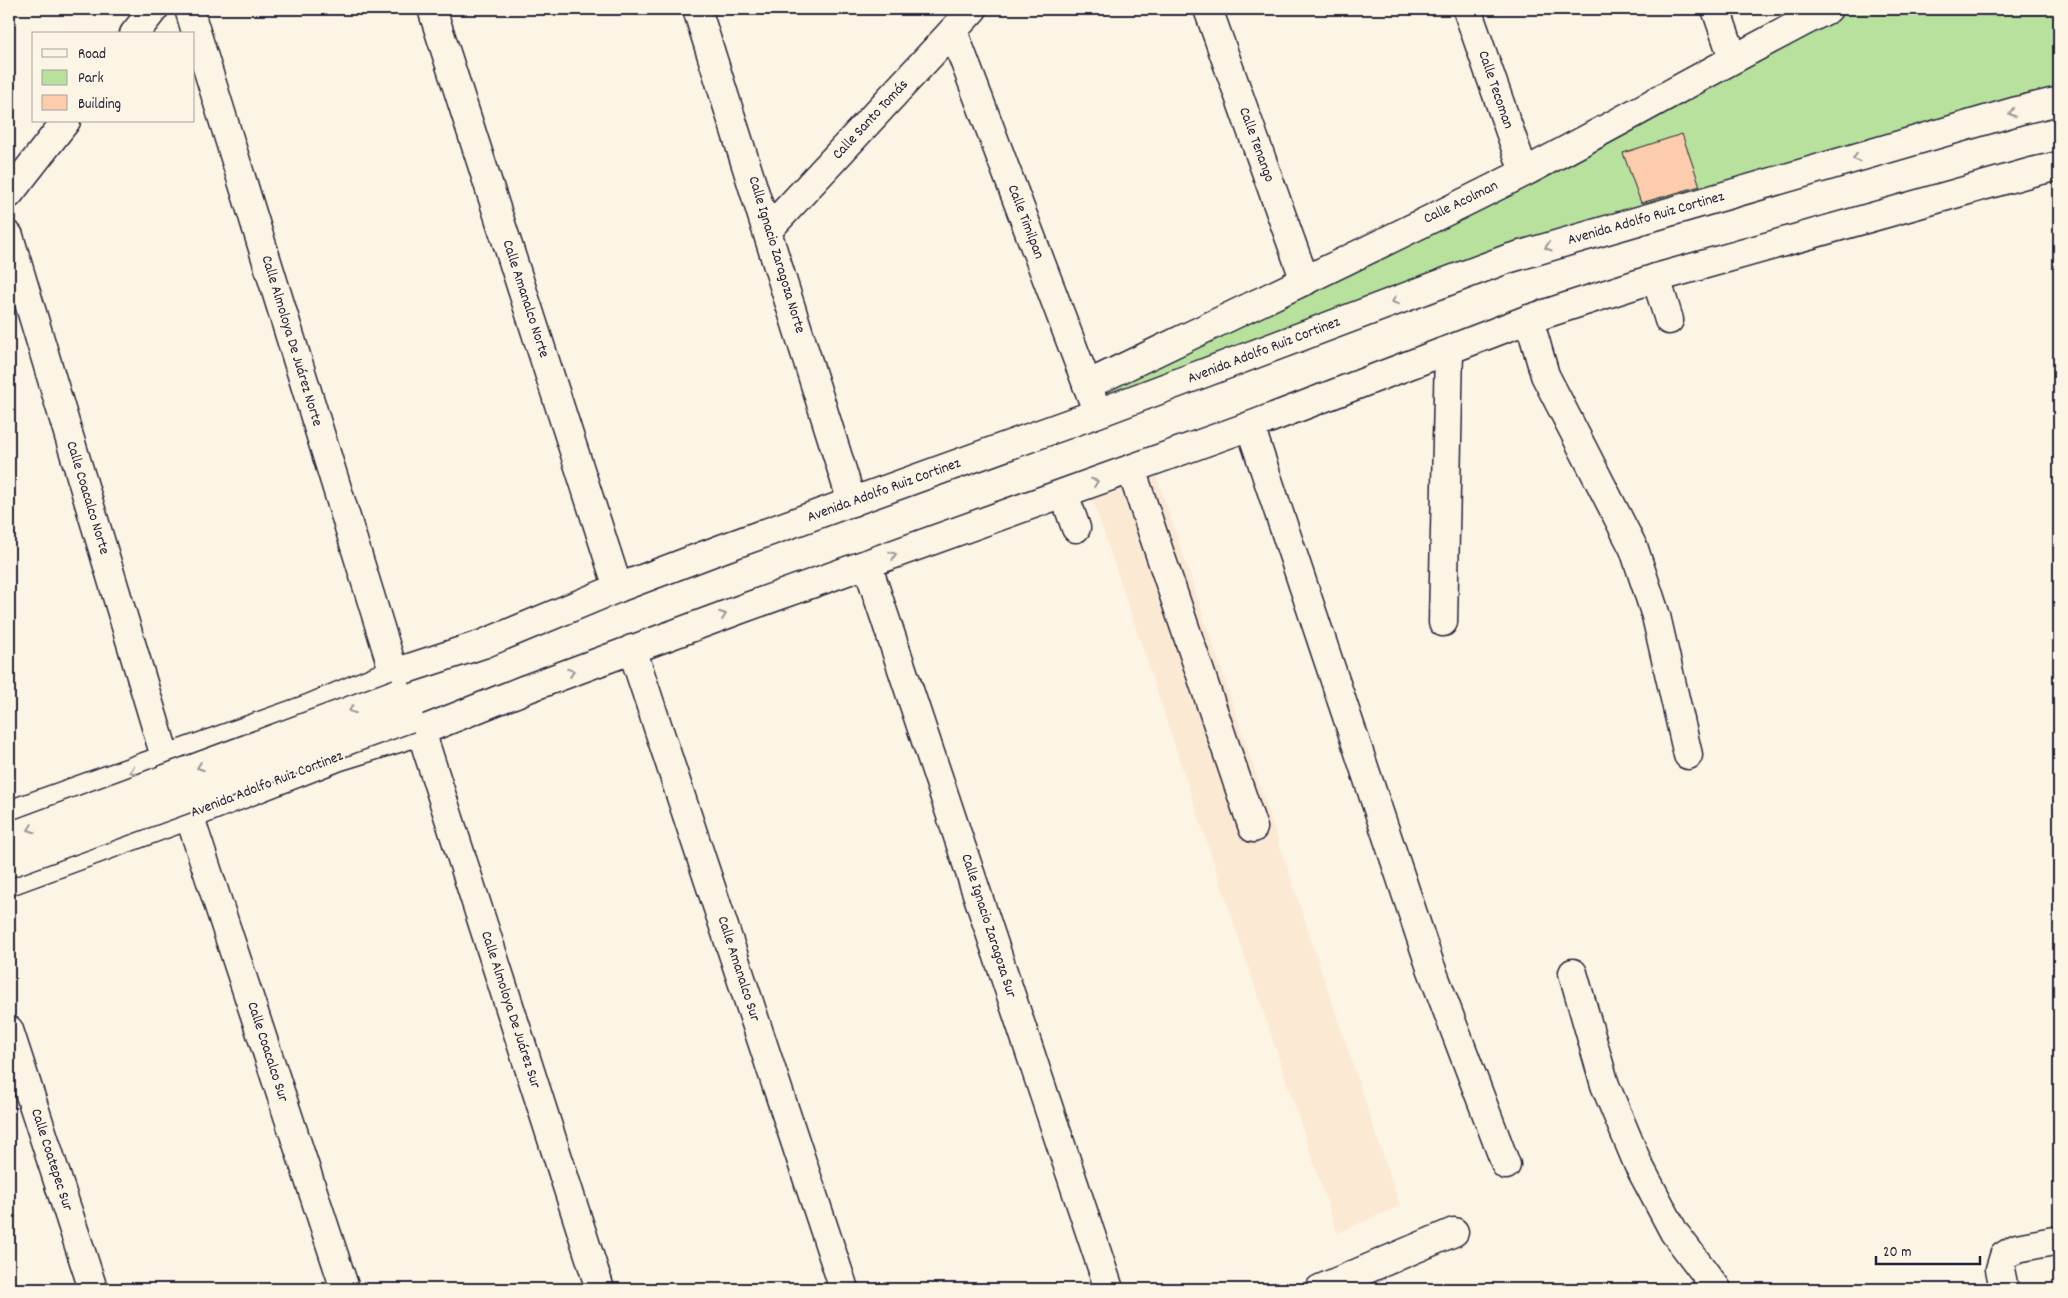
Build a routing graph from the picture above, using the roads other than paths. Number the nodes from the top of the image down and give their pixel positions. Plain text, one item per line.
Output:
1 (154, 9) edge
2 (189, 9) edge
3 (432, 9) edge
4 (698, 9) edge
5 (972, 9) edge
6 (1208, 9) edge
7 (1467, 9) edge
8 (1716, 9) edge
9 (1828, 9) edge
10 (953, 31) junction
11 (136, 32) edge
12 (1733, 58) junction
13 (2059, 101) edge
14 (65, 122) edge
15 (2059, 166) edge
16 (1524, 172) junction
17 (9, 194) edge
18 (768, 230) junction
19 (9, 236) edge
20 (1656, 278) junction
21 (1305, 281) junction
22 (1529, 318) junction
23 (1669, 320) dead end
24 (1449, 350) junction
25 (1087, 385) junction
26 (1098, 413) junction
27 (1250, 426) junction
28 (1131, 469) junction
29 (1064, 494) junction
30 (852, 502) junction
31 (1076, 528) dead end
32 (867, 564) junction
33 (618, 588) junction
34 (1443, 622) dead end
35 (632, 649) junction
36 (405, 704) junction
37 (1688, 755) dead end
38 (166, 760) junction
39 (57, 797) junction
40 (9, 815) edge
41 (189, 815) junction
42 (1253, 828) dead end
43 (9, 838) edge
44 (76, 856) junction
45 (9, 862) edge
46 (9, 881) edge
47 (1573, 972) dead end
48 (9, 1030) edge
49 (1506, 1166) dead end
50 (1454, 1232) dead end
51 (2059, 1240) edge
52 (93, 1289) edge
53 (345, 1289) edge
54 (600, 1289) edge
55 (844, 1289) edge
56 (1108, 1289) edge
57 (1320, 1289) edge
58 (1717, 1289) edge
59 (2004, 1289) edge

1 - 11 street
2 - 36 street, Calle Almoloya De Juárez Norte
3 - 33 street, Calle Amanalco Norte
4 - 18 street, Calle Ignacio Zaragoza Norte
5 - 10 street, Calle Santo Tomás
6 - 21 street, Calle Tenango
7 - 16 street, Calle Tecoman
8 - 12 street
9 - 12 street, Calle Acolman
10 - 18 street, Calle Santo Tomás
10 - 25 street, Calle Timilpan
12 - 16 street, Calle Acolman
13 -> 26 street, Avenida Adolfo Ruiz Cortinez
14 - 17 street
15 - 20 street, Avenida Adolfo Ruiz Cortinez
16 - 21 street, Calle Acolman
18 - 30 street, Calle Ignacio Zaragoza Norte
19 - 38 street, Calle Coacalco Norte
20 - 22 street, Avenida Adolfo Ruiz Cortinez
20 - 23 street
21 - 25 street, Calle Acolman
22 - 24 street, Avenida Adolfo Ruiz Cortinez
22 - 37 street
24 - 27 street, Avenida Adolfo Ruiz Cortinez
24 - 34 street
25 - 26 street, Calle Timilpan
26 - 30 street, Avenida Adolfo Ruiz Cortinez
27 - 28 street, Avenida Adolfo Ruiz Cortinez
27 - 49 street
29 -> 28 street, Avenida Adolfo Ruiz Cortinez
28 - 42 street
29 - 31 street
32 -> 29 street, Avenida Adolfo Ruiz Cortinez
30 - 33 street, Avenida Adolfo Ruiz Cortinez
35 -> 32 street, Avenida Adolfo Ruiz Cortinez
32 - 56 street, Calle Ignacio Zaragoza Sur
33 - 36 street, Avenida Adolfo Ruiz Cortinez
36 -> 35 street, Avenida Adolfo Ruiz Cortinez
35 - 55 street, Calle Amanalco Sur
36 - 38 street, Avenida Adolfo Ruiz Cortinez
36 - 41 street, Avenida Adolfo Ruiz Cortinez
36 -> 43 street, Avenida Adolfo Ruiz Cortinez, bridge
36 - 45 street, Avenida Adolfo Ruiz Cortinez, bridge
36 - 54 street, Calle Almoloya De Juárez Sur
38 -> 39 street, Avenida Adolfo Ruiz Cortinez
39 - 40 street, Avenida Adolfo Ruiz Cortinez
39 - 44 street
41 - 44 street, Avenida Adolfo Ruiz Cortinez
41 - 53 street, Calle Coacalco Sur
44 - 46 street, Avenida Adolfo Ruiz Cortinez
47 - 58 street
48 - 52 street, Calle Coatepec Sur
50 - 57 street
51 - 59 street

